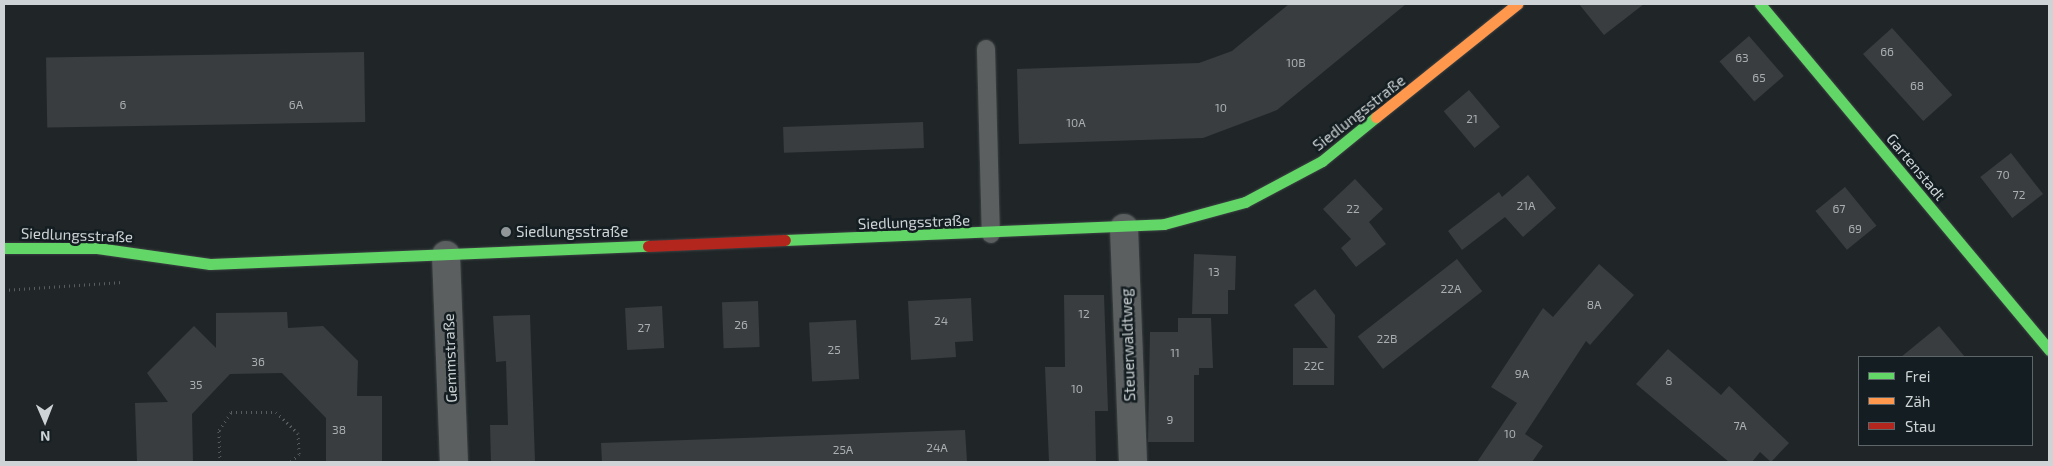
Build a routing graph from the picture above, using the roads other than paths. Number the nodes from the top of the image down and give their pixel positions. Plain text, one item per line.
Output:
1 (1517, 4) edge
2 (1760, 4) edge
3 (986, 49) dead end
4 (1124, 228) junction
5 (991, 234) junction
6 (4, 248) edge
7 (446, 255) junction
8 (2049, 350) edge
9 (454, 462) edge
10 (1133, 462) edge

1 - 4 street, Siedlungsstraße
2 - 8 street, Gartenstadt
3 - 5 lane
4 - 5 street, Siedlungsstraße
4 - 10 street, Steuerwaldtweg
5 - 7 street, Siedlungsstraße
6 - 7 street, Siedlungsstraße
7 - 9 street, Gemmstraße

